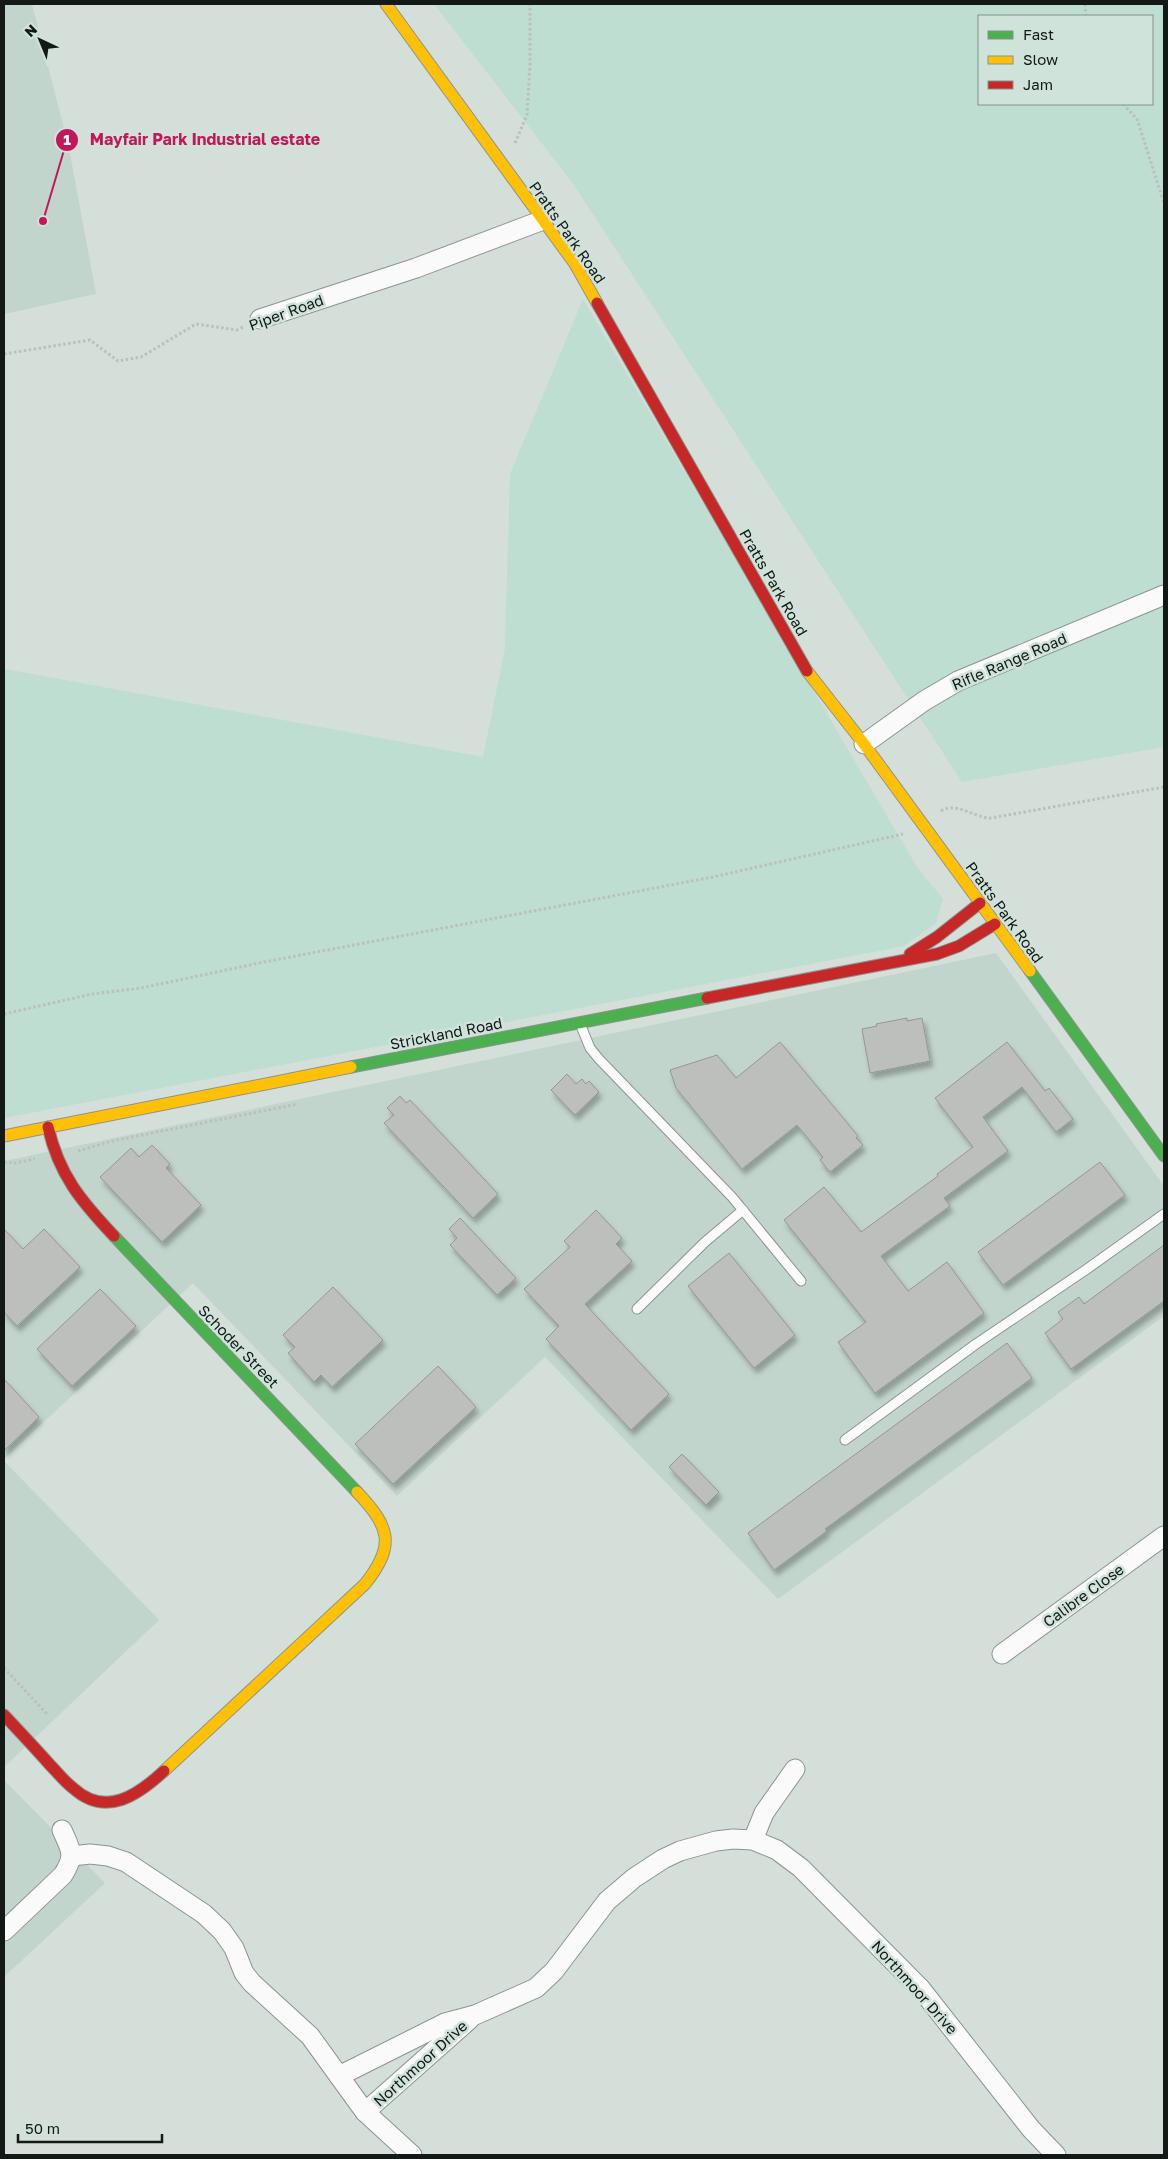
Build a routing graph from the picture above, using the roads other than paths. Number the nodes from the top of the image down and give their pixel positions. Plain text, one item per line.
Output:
1 (386, 4) edge
2 (543, 220) junction
3 (260, 319) road end
4 (1164, 595) edge
5 (864, 744) junction
6 (980, 903) junction
7 (995, 924) junction
8 (895, 961) junction
9 (580, 1023) junction
10 (48, 1127) junction
11 (4, 1136) edge
12 (1164, 1156) edge
13 (743, 1210) junction
14 (1164, 1214) edge
15 (801, 1281) dead end
16 (637, 1309) dead end
17 (845, 1440) dead end
18 (1164, 1536) edge
19 (1002, 1654) dead end
20 (4, 1715) edge
21 (795, 1768) dead end
22 (62, 1830) dead end
23 (753, 1840) junction
24 (72, 1856) junction
25 (4, 1931) edge
26 (475, 2015) junction
27 (339, 2076) junction
28 (365, 2112) junction
29 (412, 2155) edge
30 (1056, 2155) edge

1 - 2 street, Pratts Park Road
2 - 3 street, Piper Road
2 - 5 street, Pratts Park Road
4 - 5 street, Rifle Range Road
5 - 6 street, Pratts Park Road
6 - 7 street, Pratts Park Road
6 - 8 street, Strickland Road
7 - 8 street, Strickland Road
7 - 12 street, Pratts Park Road
8 - 9 street, Strickland Road
9 - 10 street, Strickland Road
9 - 13 lane
10 - 11 street, Strickland Road
10 - 20 street, Schoder Street
13 - 15 lane
13 - 16 lane
14 - 17 lane
18 - 19 street, Calibre Close
21 - 23 street
22 - 24 street
23 - 26 street, Northmoor Drive
23 - 30 street, Northmoor Drive
24 - 25 street
24 - 27 street
26 - 27 street, Northmoor Drive
26 - 28 street, Northmoor Drive
27 - 28 street
28 - 29 street

